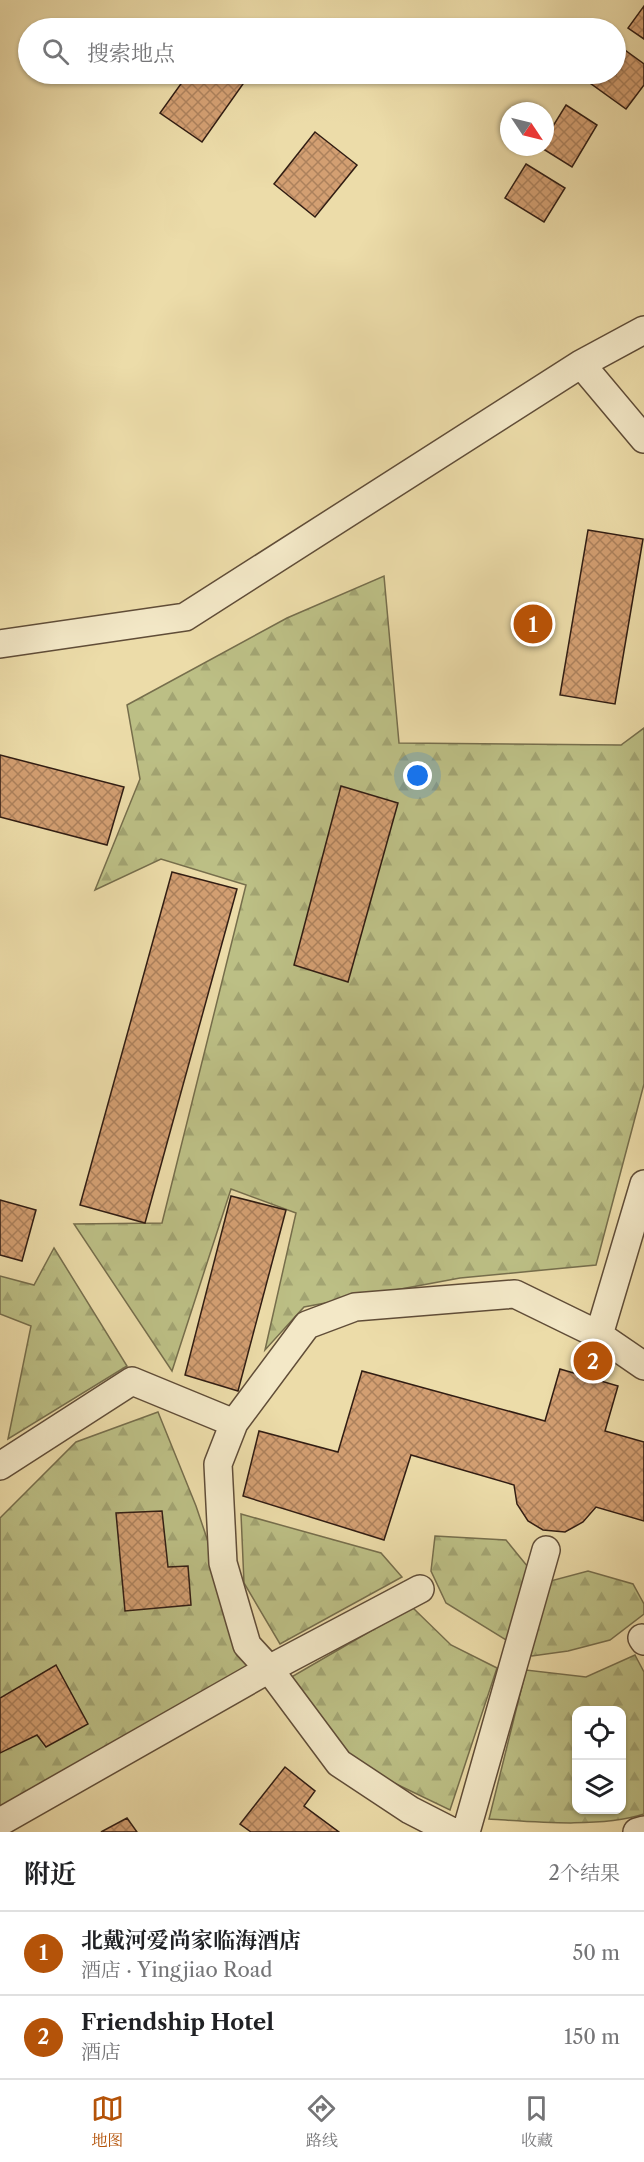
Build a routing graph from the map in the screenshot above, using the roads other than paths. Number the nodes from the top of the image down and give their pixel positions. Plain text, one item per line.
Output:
1 (644, 330) edge
2 (581, 364) junction
3 (644, 439) edge
4 (0, 644) edge
5 (644, 1184) edge
6 (599, 1335) junction
7 (644, 1366) edge
8 (234, 1423) junction
9 (0, 1466) edge
10 (546, 1550) dead end
11 (420, 1589) dead end
12 (269, 1669) junction
13 (0, 1822) edge
14 (644, 1830) edge
15 (453, 1832) edge
16 (466, 1832) edge
17 (637, 1832) edge

1 - 2 street
2 - 3 street
2 - 4 street
5 - 6 street
6 - 7 street
6 - 8 street
8 - 9 street
8 - 12 street
10 - 16 street
11 - 12 street
12 - 13 street
12 - 15 street
14 - 17 street

